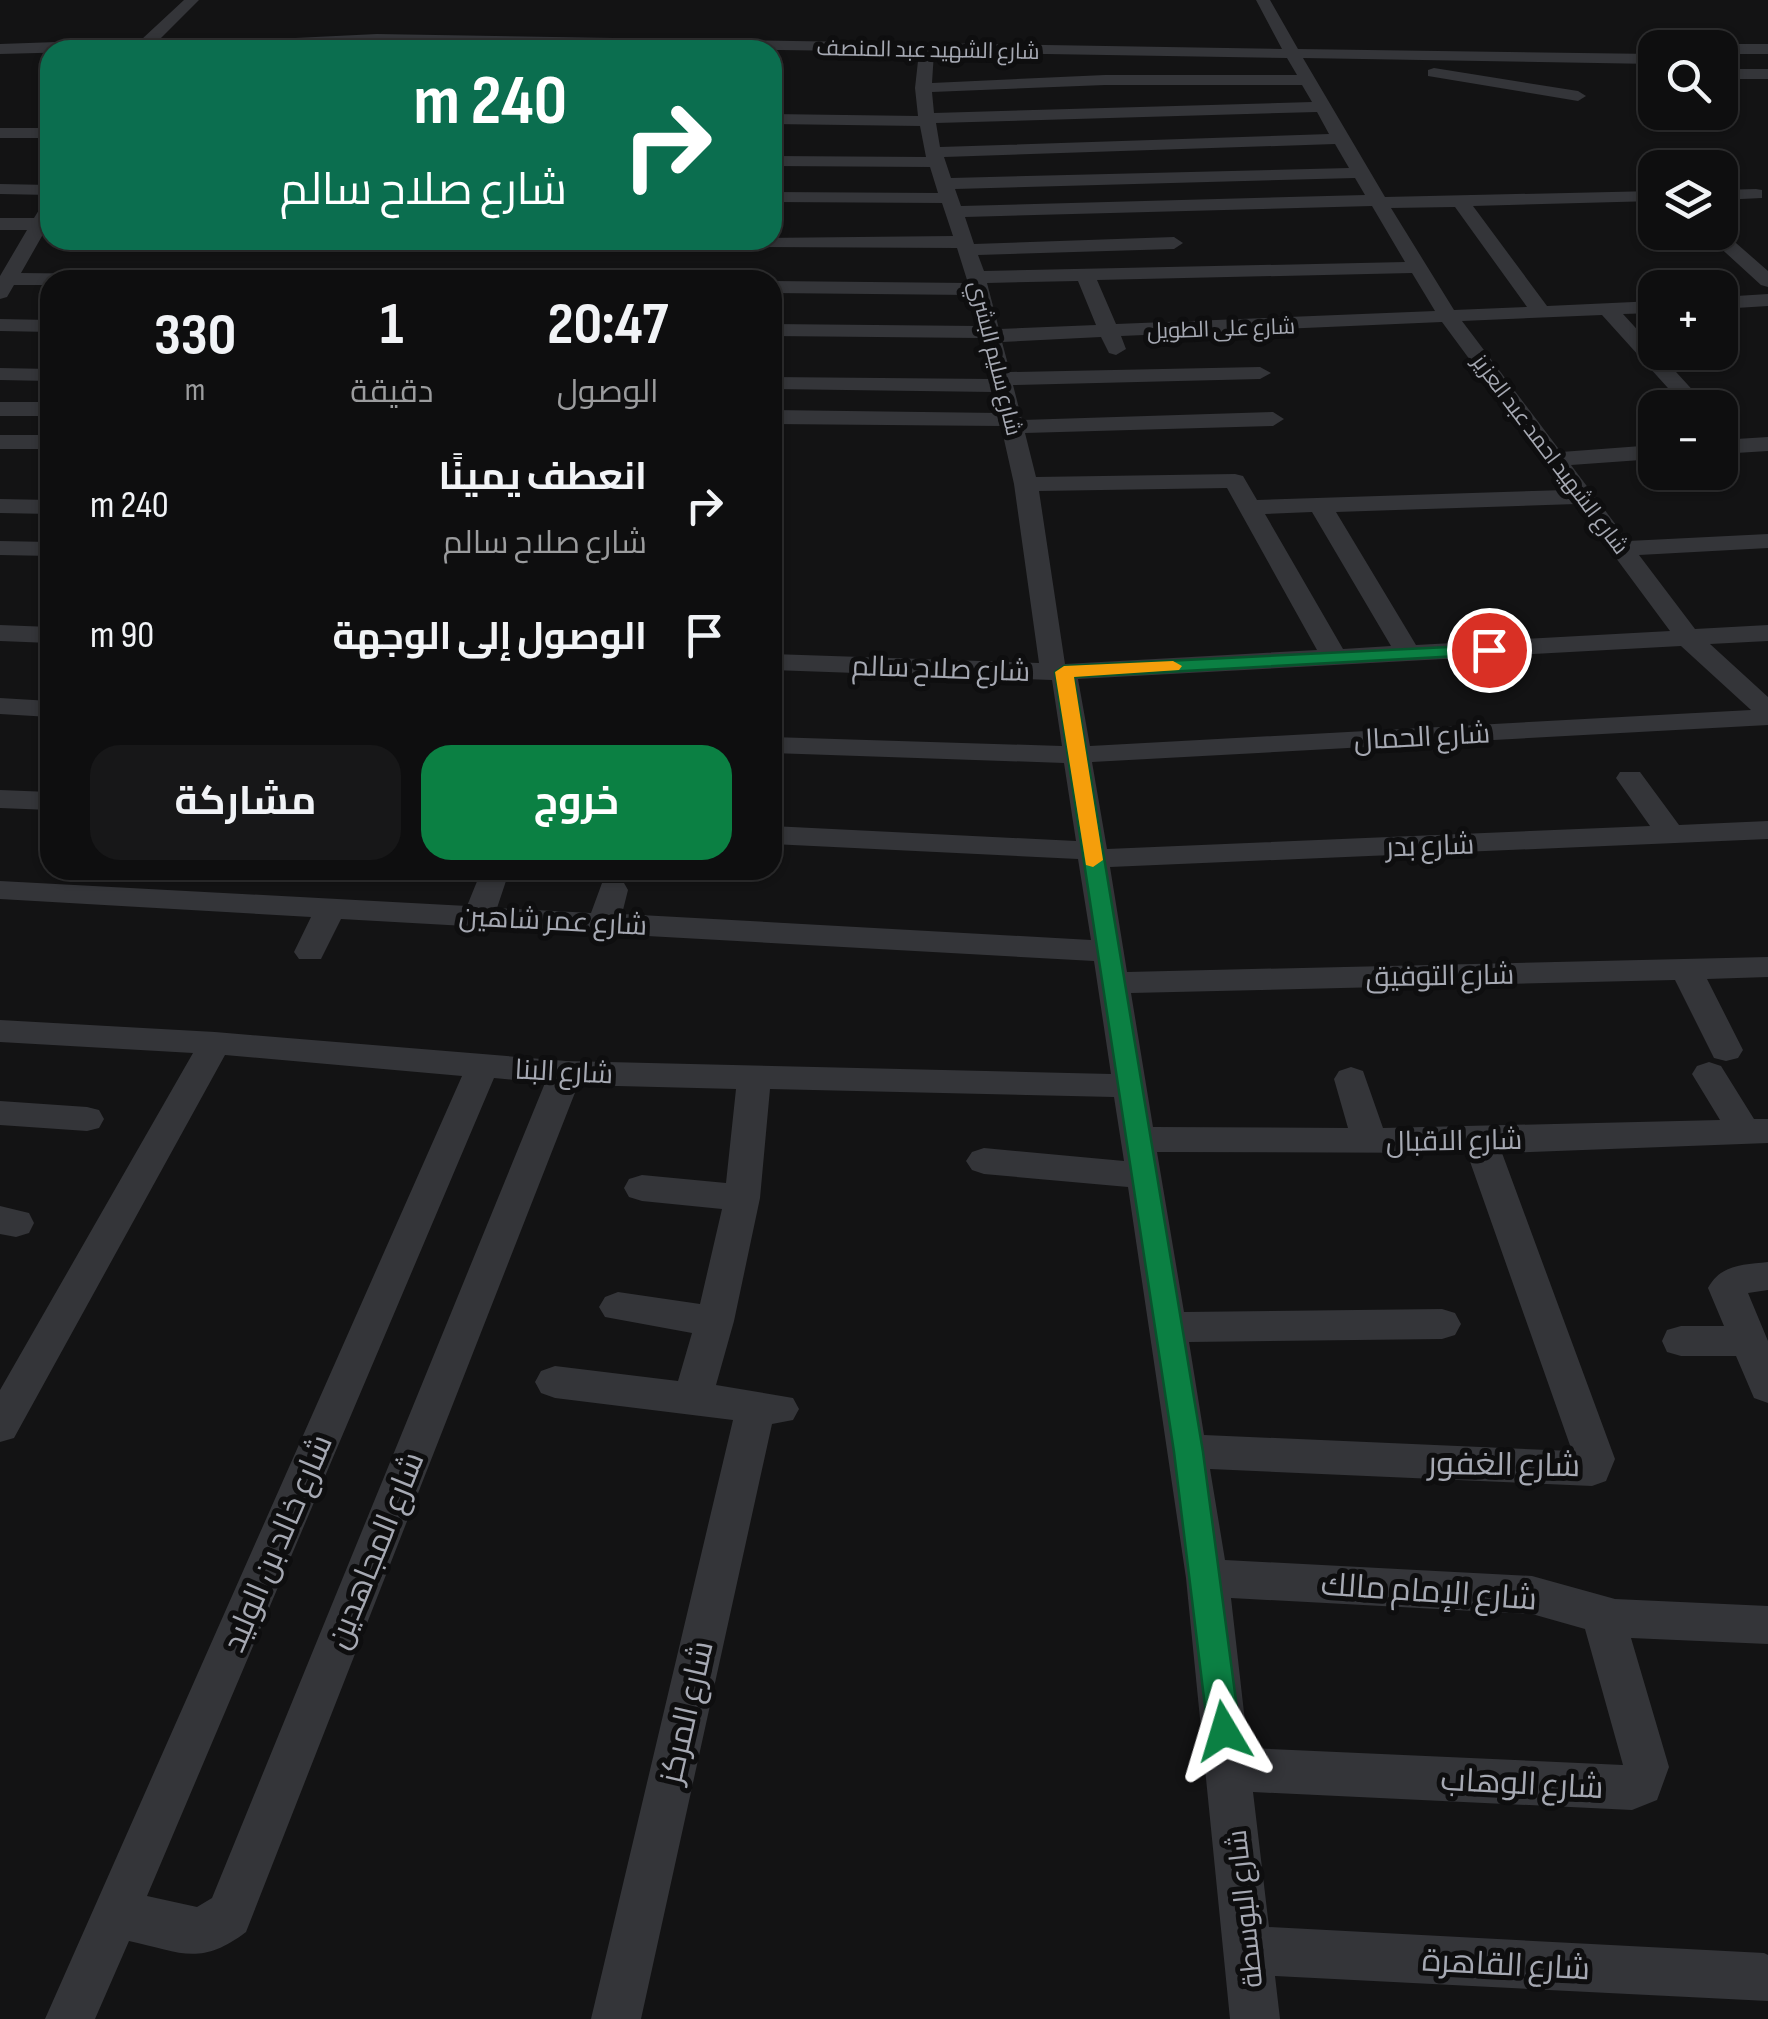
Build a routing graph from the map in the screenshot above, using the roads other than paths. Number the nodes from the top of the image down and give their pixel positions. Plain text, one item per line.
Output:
1 (192, 0) edge
2 (1263, 0) edge
3 (150, 40) edge
4 (208, 40) edge
5 (291, 40) edge
6 (454, 40) edge
7 (782, 46) edge
8 (40, 48) edge
9 (1289, 48) junction
10 (1638, 48) edge
11 (1738, 48) edge
12 (0, 49) edge
13 (927, 49) junction
14 (1768, 49) edge
15 (1322, 55) junction
16 (1548, 58) junction
17 (1638, 59) edge
18 (1738, 60) edge
19 (1768, 60) edge
20 (1479, 69) dead end
21 (1603, 74) dead end
22 (1638, 74) edge
23 (1738, 74) edge
24 (1768, 74) edge
25 (1306, 80) junction
26 (1566, 85) junction
27 (923, 88) junction
28 (1322, 108) junction
29 (782, 120) edge
30 (0, 133) edge
31 (40, 134) edge
32 (1340, 138) junction
33 (927, 140) junction
34 (782, 160) edge
35 (1362, 174) junction
36 (0, 190) edge
37 (40, 190) edge
38 (782, 196) edge
39 (1638, 196) edge
40 (949, 198) junction
41 (1460, 201) junction
42 (1379, 202) junction
43 (0, 224) edge
44 (40, 233) edge
45 (782, 243) edge
46 (1174, 244) dead end
47 (966, 246) junction
48 (1733, 250) edge
49 (1419, 267) junction
50 (7, 273) edge
51 (40, 275) edge
52 (1085, 275) junction
53 (1768, 280) edge
54 (978, 283) junction
55 (782, 287) edge
56 (1768, 300) edge
57 (1738, 302) edge
58 (1638, 308) edge
59 (1608, 310) junction
60 (1542, 313) junction
61 (1450, 319) junction
62 (0, 326) edge
63 (40, 326) edge
64 (782, 330) edge
65 (1109, 332) junction
66 (990, 334) junction
67 (1260, 373) dead end
68 (0, 374) edge
69 (40, 375) edge
70 (1127, 376) junction
71 (1002, 382) junction
72 (782, 383) edge
73 (1681, 390) edge
74 (0, 408) edge
75 (40, 409) edge
76 (782, 417) edge
77 (1273, 419) dead end
78 (1012, 424) junction
79 (0, 442) edge
80 (40, 442) edge
81 (1738, 443) edge
82 (1768, 444) edge
83 (1638, 453) edge
84 (1555, 459) junction
85 (1026, 484) junction
86 (1583, 497) junction
87 (1320, 505) junction
88 (0, 506) edge
89 (1252, 507) junction
90 (40, 508) edge
91 (1768, 540) edge
92 (0, 548) edge
93 (1621, 548) junction
94 (40, 549) edge
95 (1768, 633) edge
96 (0, 634) edge
97 (40, 635) edge
98 (1689, 640) junction
99 (1409, 654) junction
100 (1335, 658) junction
101 (782, 662) edge
102 (1059, 672) junction
103 (0, 706) edge
104 (40, 708) edge
105 (1768, 714) edge
106 (782, 745) edge
107 (1075, 755) junction
108 (1630, 778) dead end
109 (0, 798) edge
110 (40, 800) edge
111 (1768, 830) edge
112 (1672, 836) junction
113 (782, 837) edge
114 (1092, 854) junction
115 (163, 880) edge
116 (491, 882) dead end
117 (0, 890) edge
118 (613, 890) dead end
119 (153, 898) junction
120 (330, 908) junction
121 (479, 916) junction
122 (604, 923) junction
123 (310, 952) dead end
124 (1109, 967) junction
125 (1768, 967) edge
126 (1686, 969) junction
127 (0, 1030) edge
128 (215, 1043) junction
129 (483, 1066) junction
130 (566, 1073) junction
131 (754, 1078) junction
132 (1351, 1079) dead end
133 (1130, 1086) junction
134 (0, 1113) edge
135 (86, 1119) dead end
136 (1756, 1132) edge
137 (1480, 1141) junction
138 (1370, 1142) junction
139 (1142, 1157) junction
140 (984, 1161) dead end
141 (642, 1188) dead end
142 (742, 1198) junction
143 (1768, 1276) edge
144 (618, 1307) dead end
145 (715, 1322) junction
146 (1442, 1324) dead end
147 (1169, 1327) junction
148 (1681, 1341) dead end
149 (1748, 1341) junction
150 (554, 1382) dead end
151 (1768, 1387) edge
152 (692, 1398) junction
153 (0, 1426) edge
154 (1188, 1452) junction
155 (1207, 1578) junction
156 (1603, 1616) junction
157 (1768, 1625) edge
158 (1228, 1769) junction
159 (116, 1914) junction
160 (1248, 1950) junction
161 (1764, 1978) dead end
162 (70, 2019) edge
163 (616, 2019) edge
164 (1256, 2019) edge

1 - 3 street
2 - 9 street, شارع الشهيد احمد عبد العزيز
4 - 9 street, شارع الشهيد عبد المنصف
5 - 6 street, شارع الشهيد عبد المنصف
7 - 13 street, شارع الشهيد عبد المنصف
8 - 12 street, شارع الشهيد عبد المنصف
9 - 10 street, شارع الشهيد عبد المنصف
9 - 13 street, شارع الشهيد عبد المنصف
9 - 15 street, شارع الشهيد عبد المنصف
9 - 25 street, شارع الشهيد احمد عبد العزيز
11 - 14 street
13 - 27 street, شارع سليم البشري
15 - 16 street, شارع الشهيد عبد المنصف
15 - 26 street
16 - 17 street, شارع الشهيد عبد المنصف
16 - 26 street
18 - 19 street
20 - 26 street
21 - 22 street
23 - 24 street
25 - 27 street
25 - 28 street, شارع الشهيد احمد عبد العزيز
27 - 33 street, شارع سليم البشري
28 - 32 street, شارع الشهيد احمد عبد العزيز
28 - 33 street
29 - 33 street
30 - 31 street
32 - 33 street
32 - 35 street, شارع الشهيد احمد عبد العزيز
33 - 34 street
33 - 40 street, شارع سليم البشري
35 - 40 street
35 - 42 street, شارع الشهيد احمد عبد العزيز
36 - 37 street
38 - 40 street
39 - 41 street
40 - 42 street
40 - 47 street, شارع سليم البشري
41 - 42 street
41 - 60 street
42 - 49 street, شارع الشهيد احمد عبد العزيز
43 - 44 street
44 - 50 street
45 - 47 street
46 - 47 street
47 - 54 street, شارع سليم البشري
48 - 53 street
49 - 52 street
49 - 61 street, شارع الشهيد احمد عبد العزيز
50 - 51 street
52 - 54 street
52 - 65 street
54 - 55 street
54 - 66 street, شارع سليم البشري
56 - 57 street
58 - 59 street, شارع على الطويل
59 - 60 street, شارع على الطويل
59 - 73 street
60 - 61 street, شارع على الطويل
61 - 65 street, شارع على الطويل
61 - 84 street, شارع الشهيد احمد عبد العزيز
62 - 63 street
64 - 66 street, شارع على الطويل
65 - 66 street, شارع على الطويل
65 - 70 street
66 - 71 street, شارع سليم البشري
67 - 70 street
68 - 69 street
70 - 71 street
71 - 72 street
71 - 78 street, شارع سليم البشري
74 - 75 street
76 - 78 street
77 - 78 street
78 - 85 street, شارع سليم البشري
79 - 80 street
81 - 82 street
83 - 84 street
84 - 86 street, شارع الشهيد احمد عبد العزيز
85 - 89 street
85 - 102 street, شارع سليم البشري
86 - 87 street
86 - 93 street, شارع الشهيد احمد عبد العزيز
87 - 89 street
87 - 99 street
88 - 90 street
89 - 100 street
91 - 93 street
92 - 94 street
93 - 98 street, شارع الشهيد احمد عبد العزيز
95 - 98 street, شارع صلاح سالم
96 - 97 street
98 - 99 street, شارع صلاح سالم
98 - 105 street, شارع الشهيد احمد عبد العزيز
99 - 100 street, شارع صلاح سالم
100 - 102 street, شارع صلاح سالم
101 - 102 street, شارع صلاح سالم
102 - 107 street, شارع البوسطة
103 - 104 street
105 - 107 street, شارع الحمال
106 - 107 street, شارع الحمال
107 - 114 street, شارع البوسطة
108 - 112 street
109 - 110 street
111 - 112 street, شارع بدر
112 - 114 street, شارع بدر
113 - 114 street, شارع بدر
114 - 124 street, شارع البوسطة
115 - 119 street
116 - 121 street
117 - 119 street, شارع عمر شاهين
118 - 122 street
119 - 120 street, شارع عمر شاهين
120 - 121 street, شارع عمر شاهين
120 - 123 street
121 - 122 street, شارع عمر شاهين
122 - 124 street, شارع عمر شاهين
124 - 126 street, شارع التوفيق
124 - 133 street, شارع البوسطة
125 - 126 street, شارع التوفيق
126 - 136 street
127 - 128 street, شارع البنا
128 - 129 street, شارع البنا
128 - 153 street
129 - 130 street, شارع البنا
129 - 159 street, شارع خالد بن الوليد
130 - 131 street, شارع البنا
130 - 159 street, شارع المجاهدين
131 - 133 street, شارع البنا
131 - 142 street
132 - 138 street
133 - 139 street, شارع البوسطة
134 - 135 street
136 - 137 street, شارع الاقبال
137 - 138 street, شارع الاقبال
137 - 154 street, شارع الغفور
138 - 139 street, شارع الاقبال
139 - 140 street, شارع الاقبال
139 - 147 street, شارع البوسطة
141 - 142 street
142 - 145 street
143 - 149 street
144 - 145 street
145 - 152 street
146 - 147 street
147 - 154 street, شارع البوسطة
148 - 149 street
149 - 151 street
150 - 152 street
152 - 163 street, شارع المركز
154 - 155 street, شارع البوسطة
155 - 156 street, شارع الإمام مالك
155 - 158 street, شارع البوسطة
156 - 157 street, شارع الإمام مالك
156 - 158 street, شارع الوهاب
158 - 160 street, شارع البوسطة
159 - 162 street, شارع خالد بن الوليد
160 - 161 street, شارع القاهرة
160 - 164 street, شارع البوسطة

